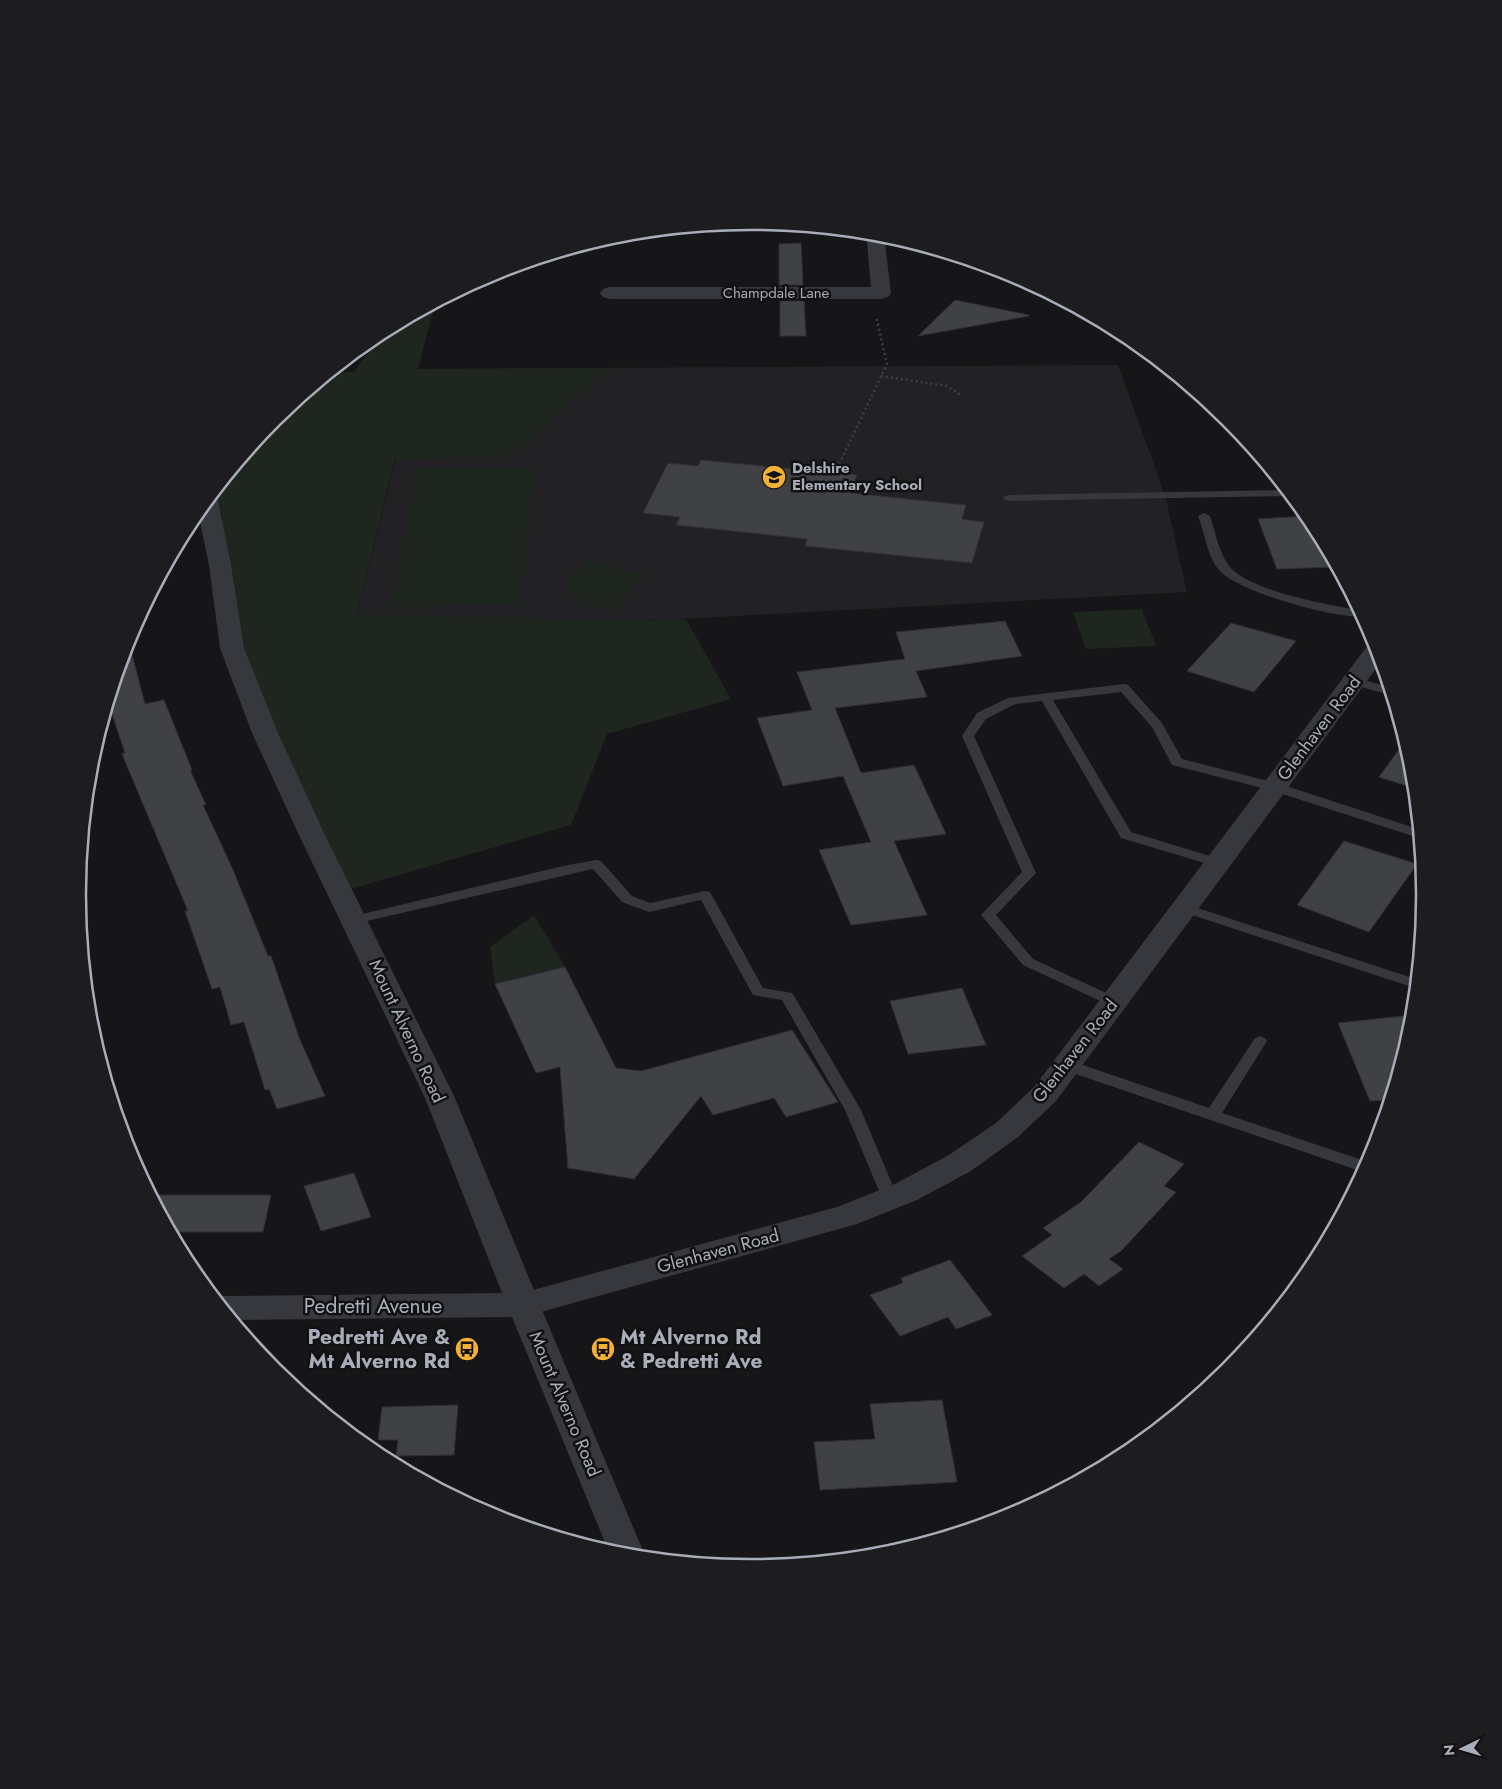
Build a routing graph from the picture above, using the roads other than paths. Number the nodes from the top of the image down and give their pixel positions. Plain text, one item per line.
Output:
1 (876, 242) edge
2 (610, 293) dead end
3 (1281, 494) edge
4 (1008, 498) dead end
5 (209, 510) edge
6 (1204, 516) dead end
7 (1352, 612) edge
8 (1371, 658) edge
9 (1354, 681) junction
10 (1383, 689) edge
11 (1046, 698) junction
12 (1275, 787) junction
13 (1412, 832) edge
14 (1218, 863) junction
15 (1185, 908) junction
16 (354, 920) junction
17 (1410, 982) edge
18 (1114, 1002) junction
19 (1260, 1041) dead end
20 (1066, 1065) junction
21 (1213, 1115) junction
22 (1358, 1165) edge
23 (890, 1198) junction
24 (523, 1305) junction
25 (231, 1308) edge
26 (625, 1547) edge

1 - 2 street, Champdale Lane
3 - 4 lane
5 - 16 street, Mount Alverno Road
6 - 7 lane
8 - 9 street, Glenhaven Road
9 - 10 lane
9 - 12 street, Glenhaven Road
11 - 12 lane
11 - 14 lane
11 - 18 lane
12 - 13 lane
12 - 14 street, Glenhaven Road
14 - 15 street, Glenhaven Road
15 - 17 lane
15 - 18 street, Glenhaven Road
16 - 23 lane
16 - 24 street, Mount Alverno Road
18 - 20 street, Glenhaven Road
19 - 21 lane
20 - 21 lane
20 - 23 street, Glenhaven Road
21 - 22 lane
23 - 24 street, Glenhaven Road
24 - 25 street, Pedretti Avenue
24 - 26 street, Mount Alverno Road

